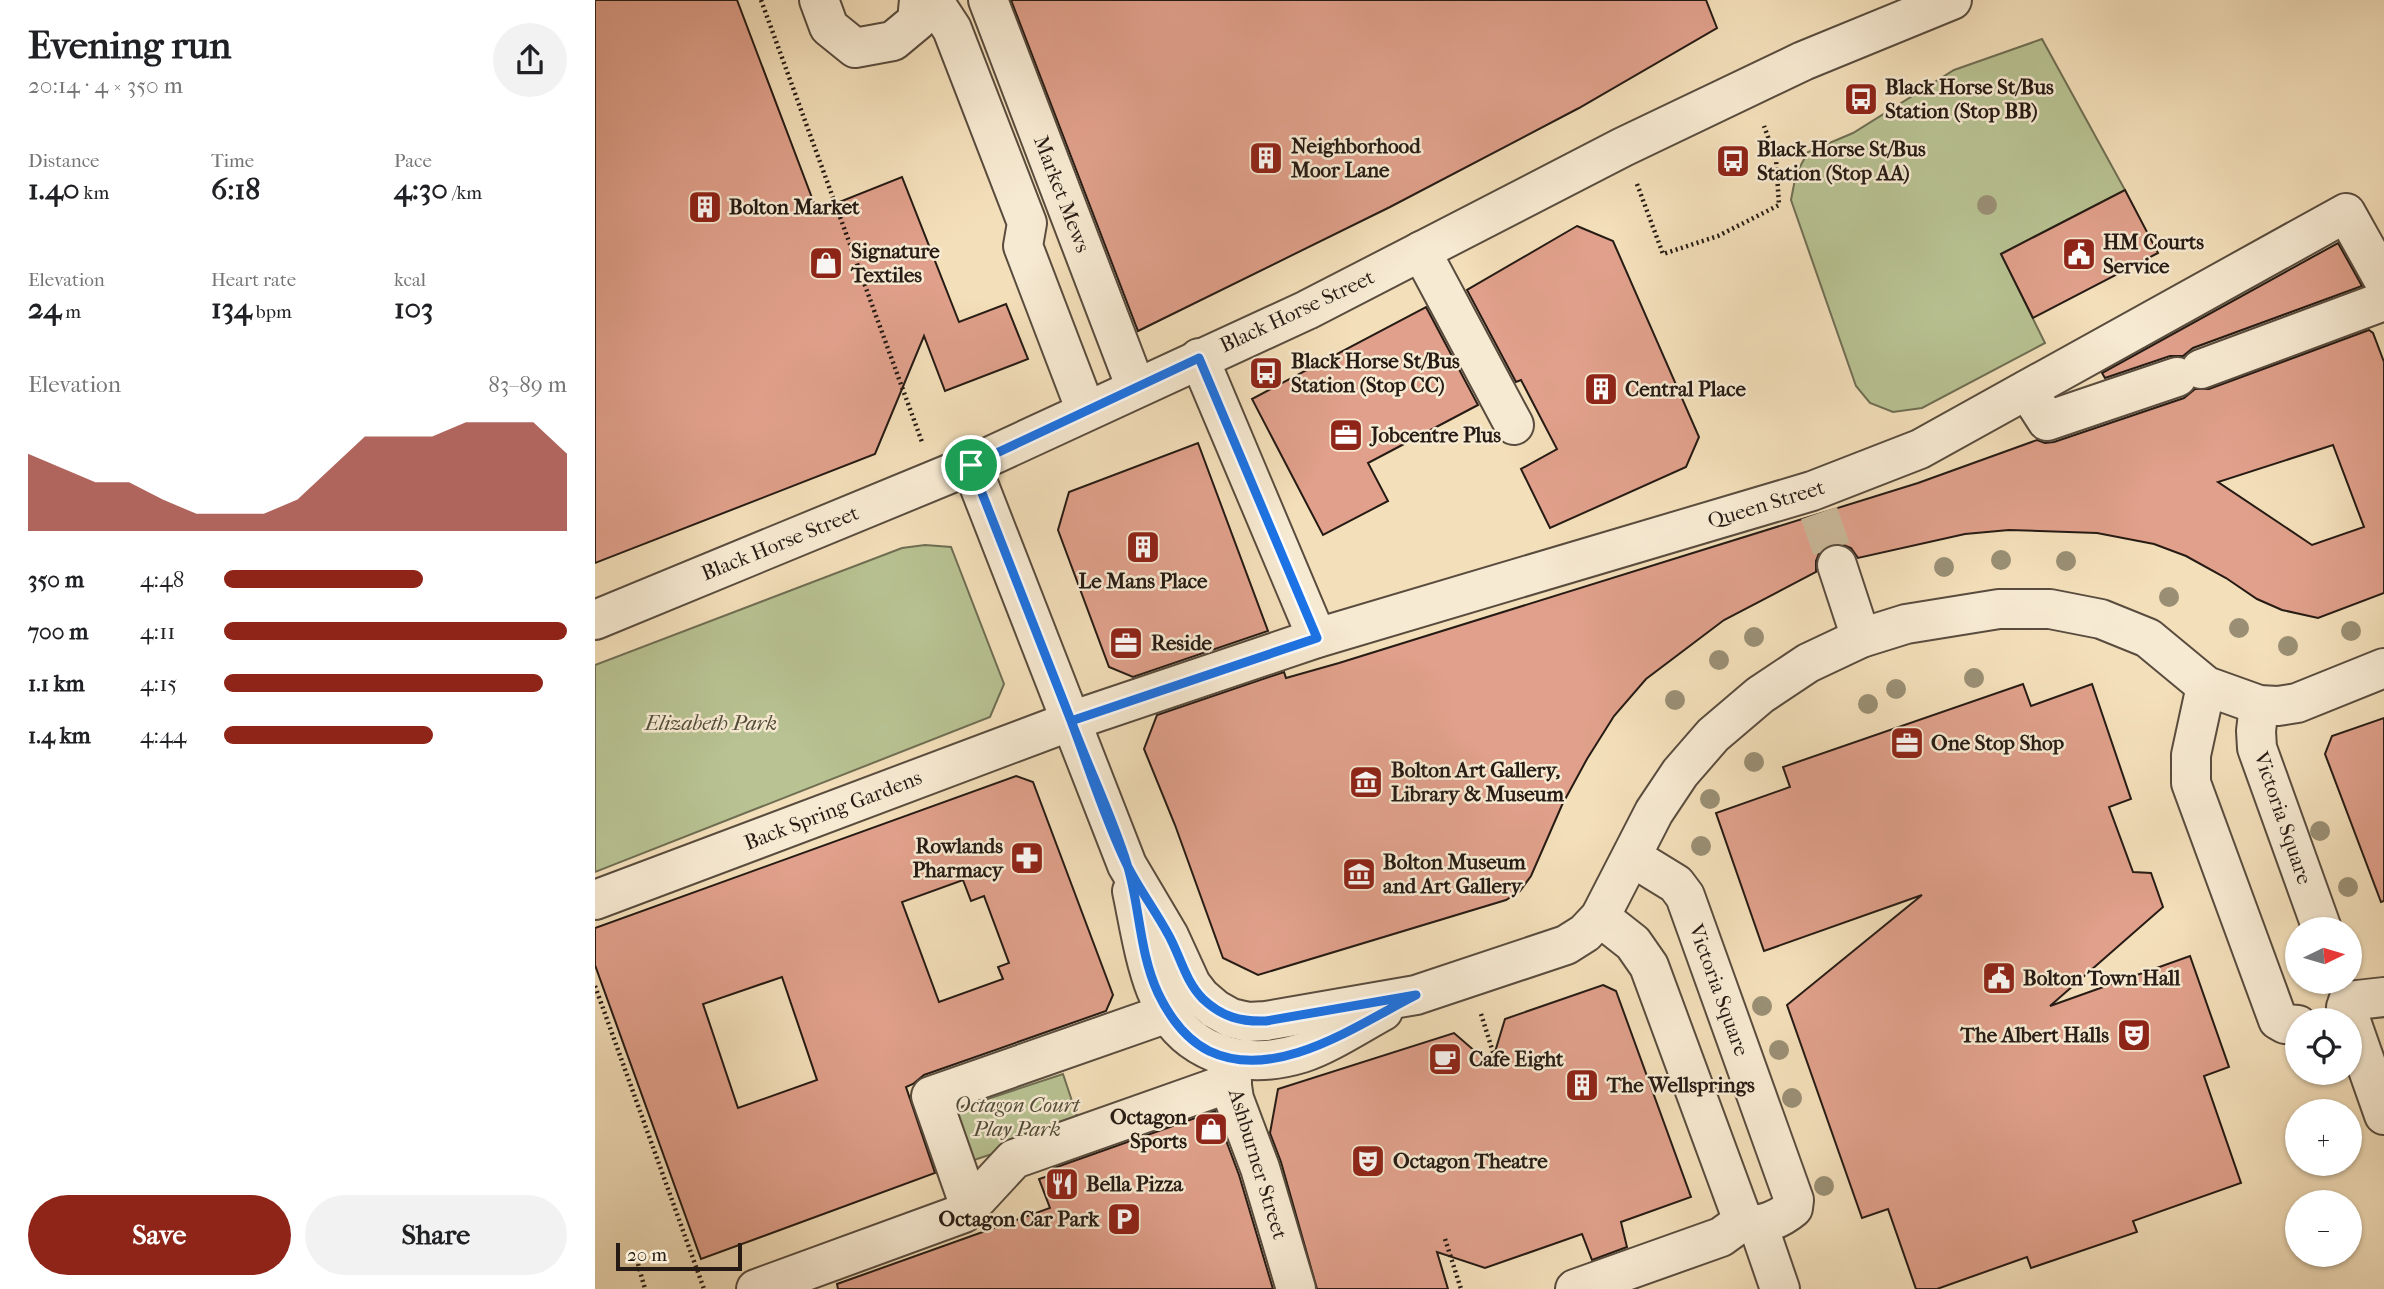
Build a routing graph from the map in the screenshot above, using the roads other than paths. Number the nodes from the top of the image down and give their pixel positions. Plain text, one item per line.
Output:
1 (819, 0) edge
2 (919, 0) edge
3 (933, 0) edge
4 (988, 0) edge
5 (1952, 0) edge
6 (1421, 251) junction
7 (2384, 281) edge
8 (2384, 301) edge
9 (1199, 358) junction
10 (1136, 388) junction
11 (2027, 390) junction
12 (1086, 411) junction
13 (1514, 425) dead end
14 (971, 465) junction
15 (1837, 565) tunnel mouth
16 (595, 620) edge
17 (1317, 638) junction
18 (1861, 638) junction
19 (2384, 668) edge
20 (2206, 686) junction
21 (2259, 705) junction
22 (1071, 721) junction
23 (1632, 857) junction
24 (1127, 865) junction
25 (595, 900) edge
26 (1600, 917) junction
27 (2318, 917) edge
28 (1416, 995) junction
29 (2355, 997) edge
30 (1168, 1013) junction
31 (2285, 1024) edge
32 (1229, 1070) junction
33 (2384, 1115) edge
34 (970, 1207) junction
35 (1750, 1223) junction
36 (756, 1289) edge
37 (1296, 1289) edge
38 (1575, 1289) edge
39 (1780, 1289) edge

1 - 2 street
3 - 12 street
4 - 10 street, Market Mews
5 - 6 street, Black Horse Street
6 - 9 street, Black Horse Street
6 - 13 street
7 - 11 street, Queen Street
8 - 11 street
9 - 10 street, Black Horse Street
9 - 17 street
10 - 12 street, Black Horse Street
11 - 17 street, Queen Street
12 - 14 street, Black Horse Street
14 - 16 street, Black Horse Street
14 - 22 street
15 - 18 street
17 - 22 street, Queen Street
18 - 20 street
18 - 23 street
19 - 21 street
20 - 21 street
20 - 31 street
21 - 27 street, Victoria Square
22 - 24 street
22 - 25 street, Back Spring Gardens
23 - 26 street
23 - 35 street, Victoria Square
24 - 28 street
24 - 30 street
26 - 28 street
26 - 35 street
28 - 32 street
29 - 33 street
30 - 32 street
30 - 34 street
32 - 34 street
32 - 37 street, Ashburner Street
34 - 36 street
35 - 38 street
35 - 39 street

